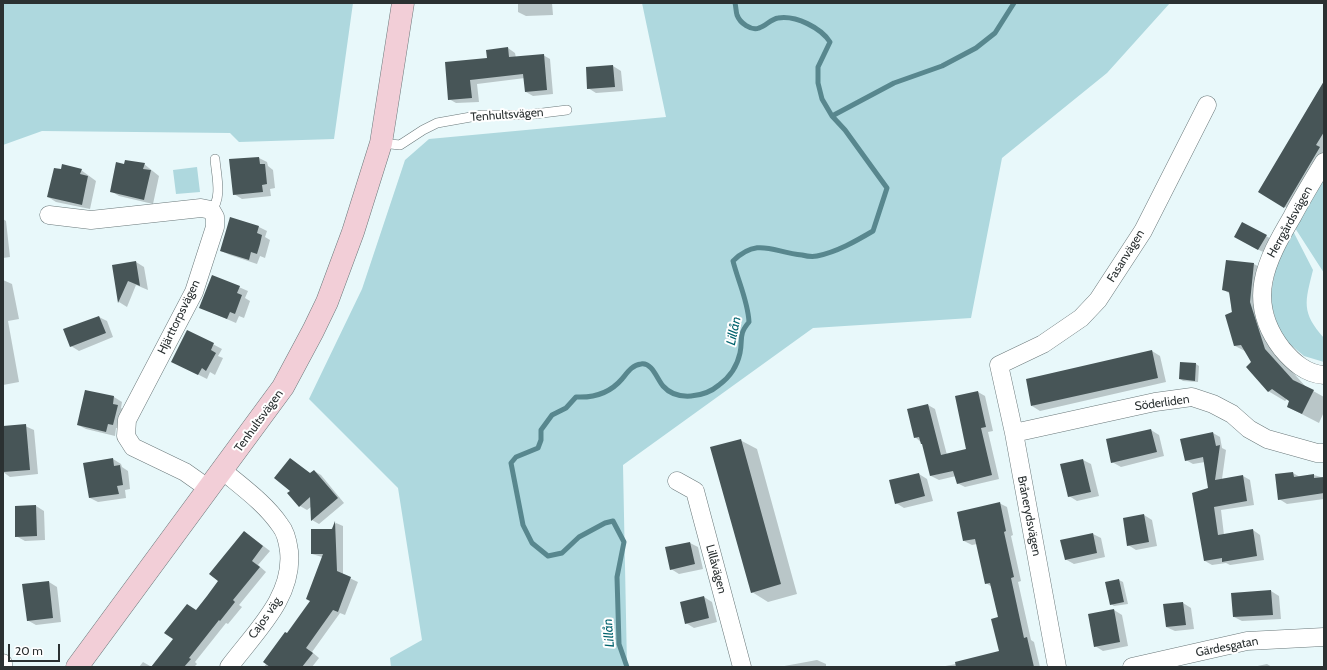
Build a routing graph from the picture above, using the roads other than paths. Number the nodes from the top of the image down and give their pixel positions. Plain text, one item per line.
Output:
1 (403, 3) edge
2 (1208, 105) dead end
3 (567, 110) dead end
4 (381, 143) junction
5 (214, 159) dead end
6 (1324, 162) edge
7 (211, 210) junction
8 (49, 215) dead end
9 (999, 365) joint
10 (1324, 375) edge
11 (1014, 433) junction
12 (1324, 453) edge
13 (222, 470) junction
14 (677, 481) dead end
15 (209, 489) junction
16 (1324, 637) edge
17 (3, 663) edge
18 (3, 667) edge
19 (77, 667) edge
20 (229, 667) edge
21 (742, 667) edge
22 (1057, 667) edge
23 (1132, 667) edge

1 - 4 street, Tenhultsvägen
2 - 9 street, Fasanvägen
3 - 4 lane, Tenhultsvägen
4 - 13 street, Tenhultsvägen
5 - 7 lane
6 - 10 street, Herrgårdsvägen
7 - 8 street
7 - 15 street, Hjärttorpsvägen
9 - 11 street, Brånerydsvägen
11 - 12 street, Söderliden
11 - 22 street, Brånerydsvägen
13 - 15 street, Tenhultsvägen
13 - 20 street, Cajos väg
14 - 21 street, Lillåvägen
15 - 19 street, Tenhultsvägen
16 - 23 street, Gärdesgatan
17 - 18 street

